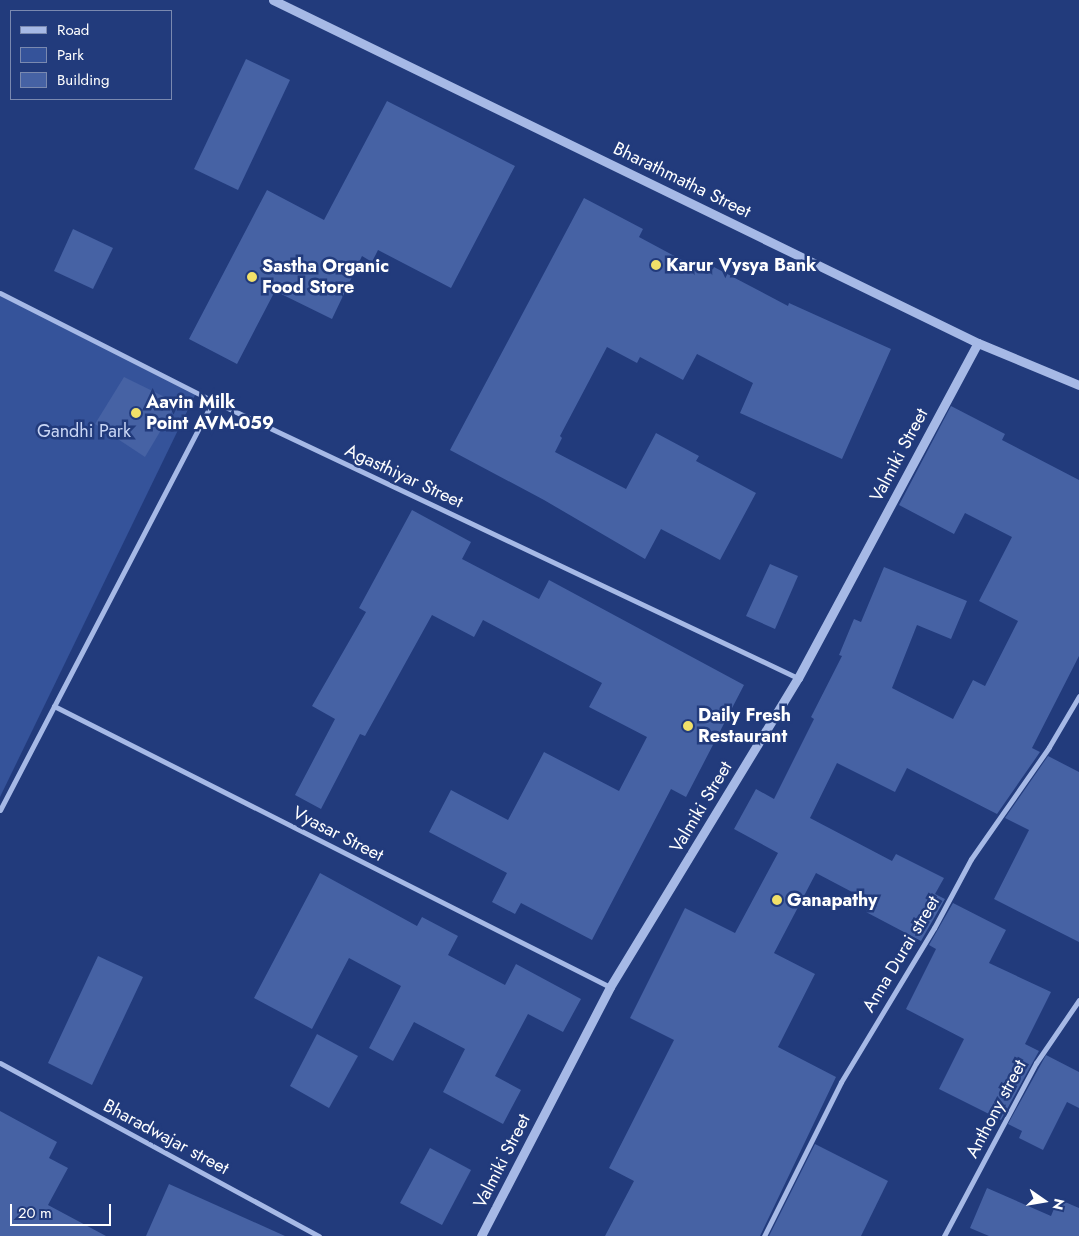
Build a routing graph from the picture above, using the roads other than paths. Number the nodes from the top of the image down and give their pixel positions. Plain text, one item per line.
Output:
1 (273, 0) edge
2 (0, 293) edge
3 (978, 343) junction
4 (1079, 386) edge
5 (213, 401) junction
6 (798, 678) junction
7 (1079, 696) edge
8 (54, 706) junction
9 (0, 810) edge
10 (610, 987) junction
11 (1079, 1000) edge
12 (0, 1063) edge
13 (319, 1236) edge
14 (481, 1236) edge
15 (764, 1236) edge
16 (944, 1236) edge

1 - 3 street, Bharathmatha Street
2 - 5 street, Agasthiyar Street
3 - 4 street, Bharathmatha Street
3 - 6 street, Valmiki Street
5 - 6 street, Agasthiyar Street
5 - 8 street
6 - 10 street, Valmiki Street
7 - 15 street, Anna Durai street
8 - 9 street
8 - 10 street, Vyasar Street
10 - 14 street, Valmiki Street
11 - 16 street, Anthony street
12 - 13 street, Bharadwajar street

